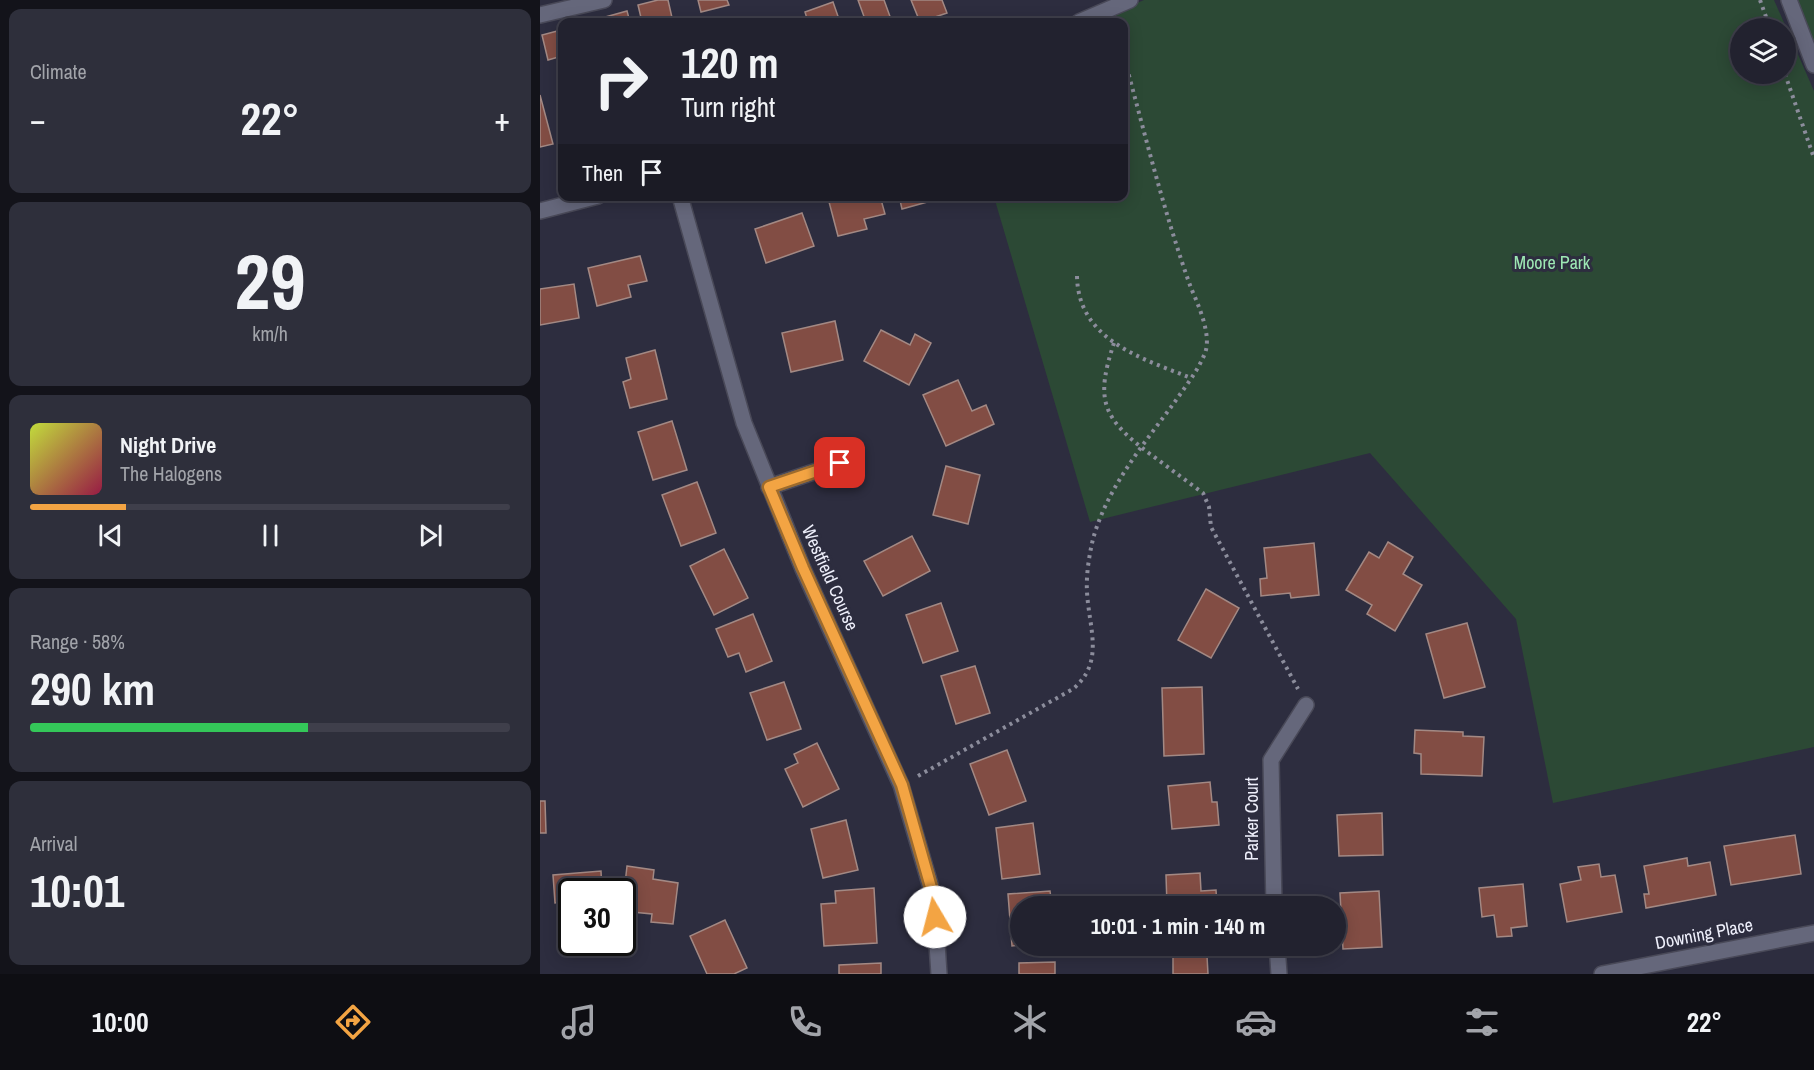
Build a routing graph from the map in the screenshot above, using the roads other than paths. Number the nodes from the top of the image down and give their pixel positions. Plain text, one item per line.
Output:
1 (604, 0) edge
2 (1131, 0) edge
3 (1789, 0) edge
4 (540, 15) edge
5 (1088, 18) edge
6 (1814, 65) edge
7 (579, 201) edge
8 (681, 201) edge
9 (540, 211) edge
10 (840, 463) dead end
11 (769, 487) junction
12 (1306, 705) road end
13 (1274, 896) edge
14 (1814, 933) edge
15 (1278, 956) edge
16 (939, 974) edge
17 (1279, 974) edge
18 (1602, 974) edge

1 - 4 street
2 - 5 street
3 - 6 street
7 - 9 street
8 - 11 street, Westfield Course
10 - 11 street
11 - 16 street, Westfield Course
12 - 13 street, Parker Court
14 - 18 street, Downing Place
15 - 17 street

